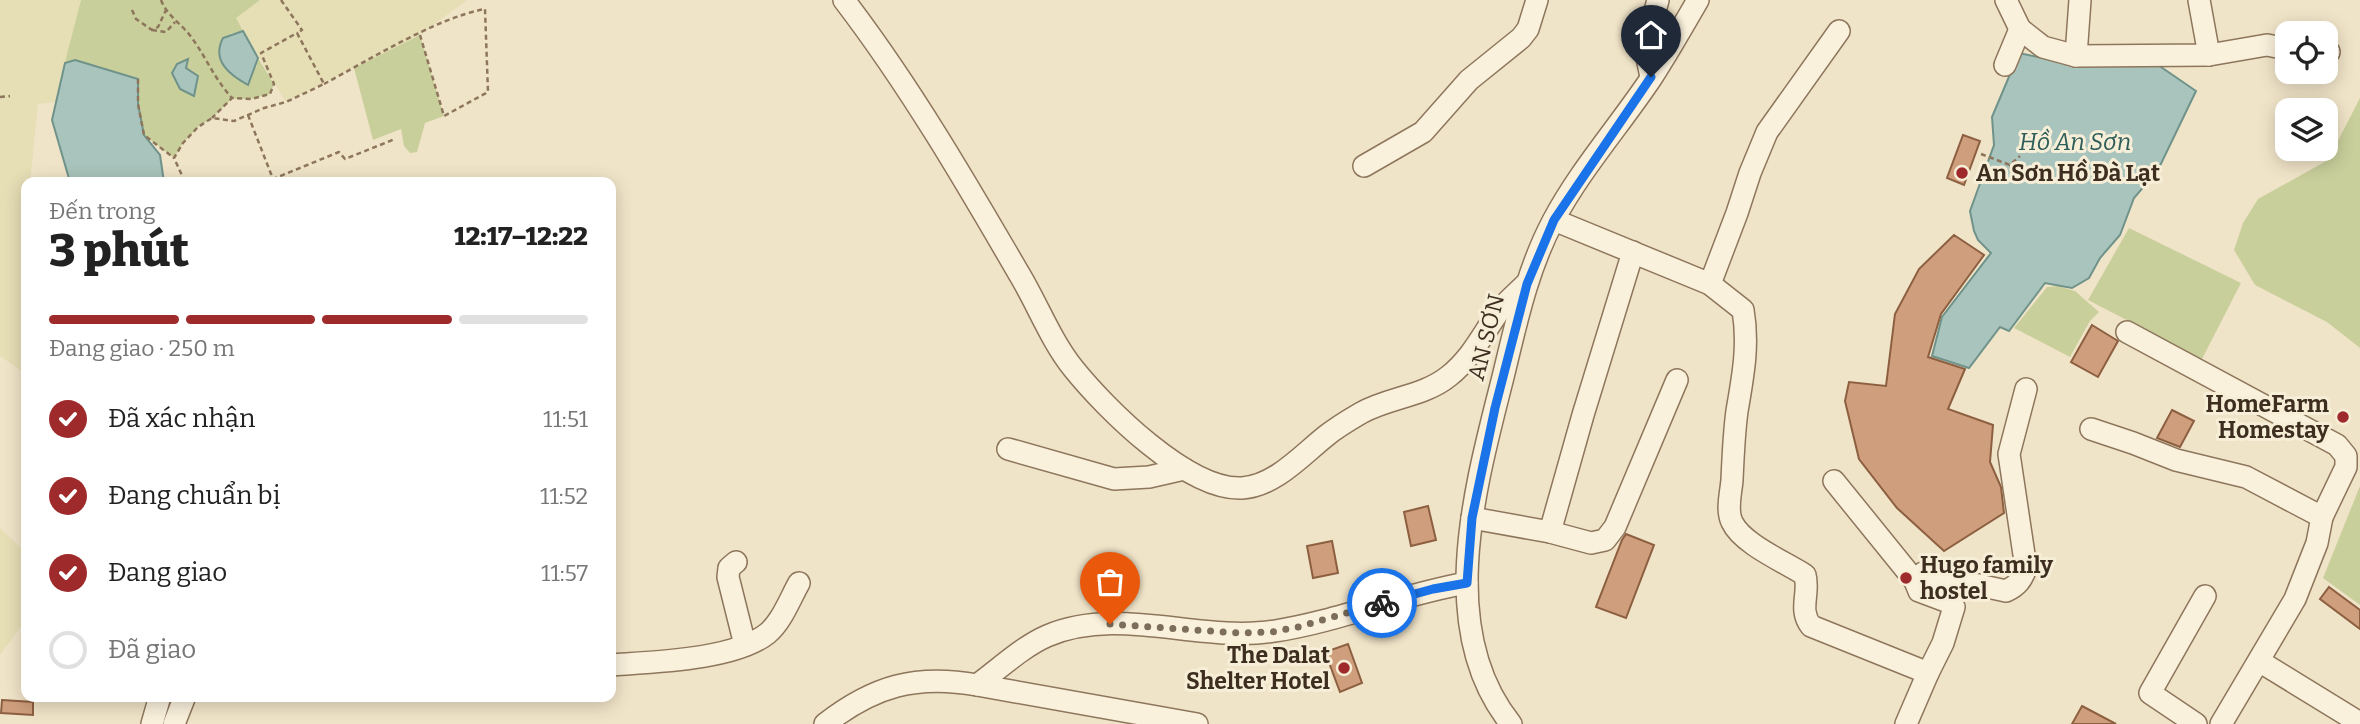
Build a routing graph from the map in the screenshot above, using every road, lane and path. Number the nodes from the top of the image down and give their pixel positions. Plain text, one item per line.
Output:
1 (161, 0) edge
2 (281, 0) edge
3 (844, 0) edge
4 (1536, 0) edge
5 (1658, 0) edge
6 (1698, 0) edge
7 (2006, 0) edge
8 (2080, 0) edge
9 (2199, 0) edge
10 (132, 10) dead end
11 (166, 10) junction
12 (175, 22) junction
13 (2020, 29) junction
14 (152, 30) junction
15 (1839, 31) dead end
16 (297, 33) junction
17 (420, 35) junction
18 (2275, 47) edge
19 (2209, 55) junction
20 (2076, 56) junction
21 (2005, 65) dead end
22 (1651, 77) junction
23 (138, 79) dead end
24 (324, 84) junction
25 (10, 96) dead end
26 (0, 97) edge
27 (232, 98) junction
28 (248, 115) junction
29 (212, 118) junction
30 (396, 139) dead end
31 (1982, 154) dead end
32 (2020, 156) dead end
33 (174, 158) junction
34 (2010, 165) junction
35 (1364, 166) dead end
36 (2012, 175) dead end
37 (183, 177) edge
38 (272, 177) edge
39 (278, 177) edge
40 (1554, 220) junction
41 (1633, 252) junction
42 (1527, 284) junction
43 (1710, 284) junction
44 (2127, 332) dead end
45 (1677, 380) dead end
46 (2026, 389) dead end
47 (2091, 429) dead end
48 (2360, 444) edge
49 (1008, 449) dead end
50 (2346, 467) junction
51 (1184, 469) junction
52 (1834, 481) dead end
53 (2322, 517) junction
54 (1472, 518) junction
55 (1550, 532) junction
56 (736, 562) dead end
57 (1914, 581) junction
58 (799, 583) dead end
59 (1467, 583) junction
60 (2205, 596) dead end
61 (745, 645) junction
62 (2259, 662) junction
63 (616, 664) edge
64 (1928, 673) junction
65 (977, 685) junction
66 (158, 702) edge
67 (183, 702) edge
68 (2360, 723) edge
69 (152, 724) edge
70 (174, 724) edge
71 (825, 724) edge
72 (1197, 724) edge
73 (1511, 724) edge
74 (1906, 724) edge
75 (2196, 724) edge
76 (2221, 724) edge

1 - 11 path
2 - 16 path
3 - 51 street
4 - 35 street
5 - 22 street
6 - 22 street, AN SƠN
7 - 13 street
8 - 20 street
9 - 19 street
10 - 14 path
11 - 12 path
11 - 14 path
12 - 14 path
12 - 27 path
13 - 20 street
13 - 21 street
15 - 43 street
16 - 24 path
16 - 27 path
17 - 17 path
17 - 24 path
18 - 19 street
19 - 20 street
22 - 40 street, AN SƠN
23 - 33 path
24 - 28 path
25 - 26 path
27 - 29 path
28 - 29 path
28 - 38 path
29 - 33 path
30 - 39 path
31 - 34 path
32 - 34 path
33 - 37 path
34 - 36 path
40 - 41 street
40 - 42 street, AN SƠN
41 - 43 street
41 - 55 street
42 - 51 street
42 - 54 street, AN SƠN
43 - 64 street
44 - 50 street
45 - 55 street
46 - 57 street
47 - 53 street
48 - 50 street
49 - 51 street
50 - 53 street
52 - 57 street
53 - 62 street
54 - 55 street
54 - 59 street, AN SƠN
56 - 61 street
57 - 64 street
58 - 61 street
59 - 65 street
59 - 73 street, AN SƠN
60 - 75 street
61 - 63 street
62 - 68 street
62 - 76 street
64 - 74 street
65 - 71 street
65 - 72 street
66 - 69 street
67 - 70 street

